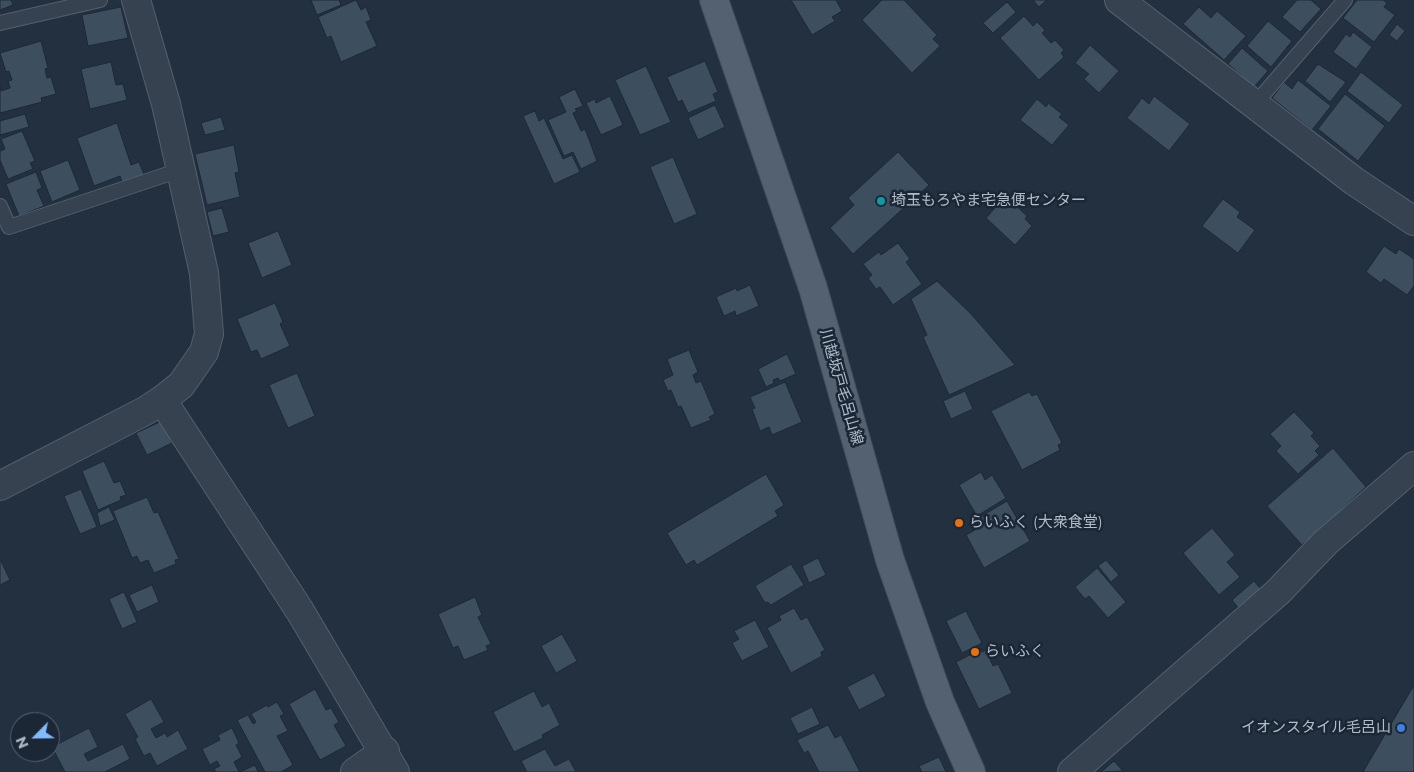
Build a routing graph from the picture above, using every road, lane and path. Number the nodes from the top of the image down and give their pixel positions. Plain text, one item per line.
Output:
1 (100, 0) edge
2 (136, 0) edge
3 (714, 0) edge
4 (1119, 0) edge
5 (1345, 0) edge
6 (0, 23) edge
7 (1254, 105) junction
8 (180, 170) junction
9 (0, 206) edge
10 (1414, 221) edge
11 (162, 400) junction
12 (1414, 466) edge
13 (0, 486) edge
14 (390, 762) edge
15 (355, 772) edge
16 (971, 772) edge
17 (1072, 772) edge

1 - 6 lane
2 - 8 street
3 - 16 main road, 川越坂戸毛呂山線
4 - 7 street
5 - 7 lane
7 - 10 street
8 - 9 lane
8 - 11 street
11 - 13 street
11 - 14 street
12 - 17 street
14 - 15 street

